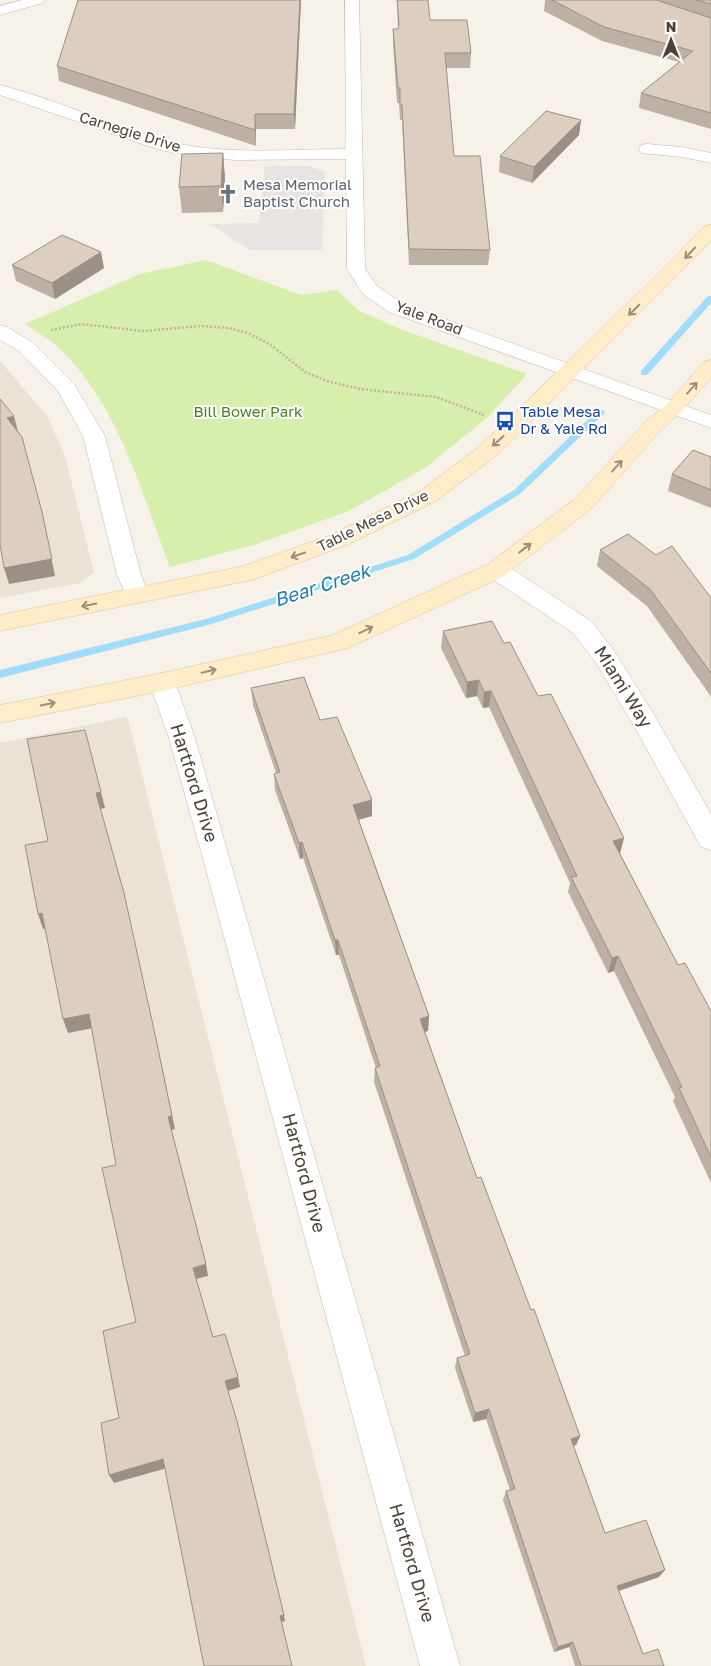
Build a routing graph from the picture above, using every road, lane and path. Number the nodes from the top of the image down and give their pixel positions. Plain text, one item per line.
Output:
1 (38, 0) edge
2 (352, 0) edge
3 (0, 11) edge
4 (0, 90) edge
5 (647, 149) dead end
6 (354, 154) junction
7 (711, 158) edge
8 (711, 230) edge
9 (9, 336) edge
10 (711, 366) edge
11 (572, 371) junction
12 (673, 409) junction
13 (488, 417) dead end
14 (711, 422) edge
15 (496, 570) junction
16 (137, 595) junction
17 (0, 623) edge
18 (162, 682) junction
19 (0, 714) edge
20 (711, 839) edge
21 (440, 1666) edge

1 - 3 street
2 - 6 street, Yale Road
4 - 6 street, Carnegie Drive
5 - 7 street
6 - 11 street, Yale Road
8 -> 11 street, Table Mesa Drive
9 - 13 path
9 - 16 street
12 -> 10 street
11 - 12 street, Yale Road
11 -> 16 street, Table Mesa Drive
12 - 14 street, Yale Road
15 -> 12 street
18 -> 15 street
15 - 20 street, Miami Way
16 -> 17 street, Table Mesa Drive
19 -> 18 street
18 - 21 street, Hartford Drive

